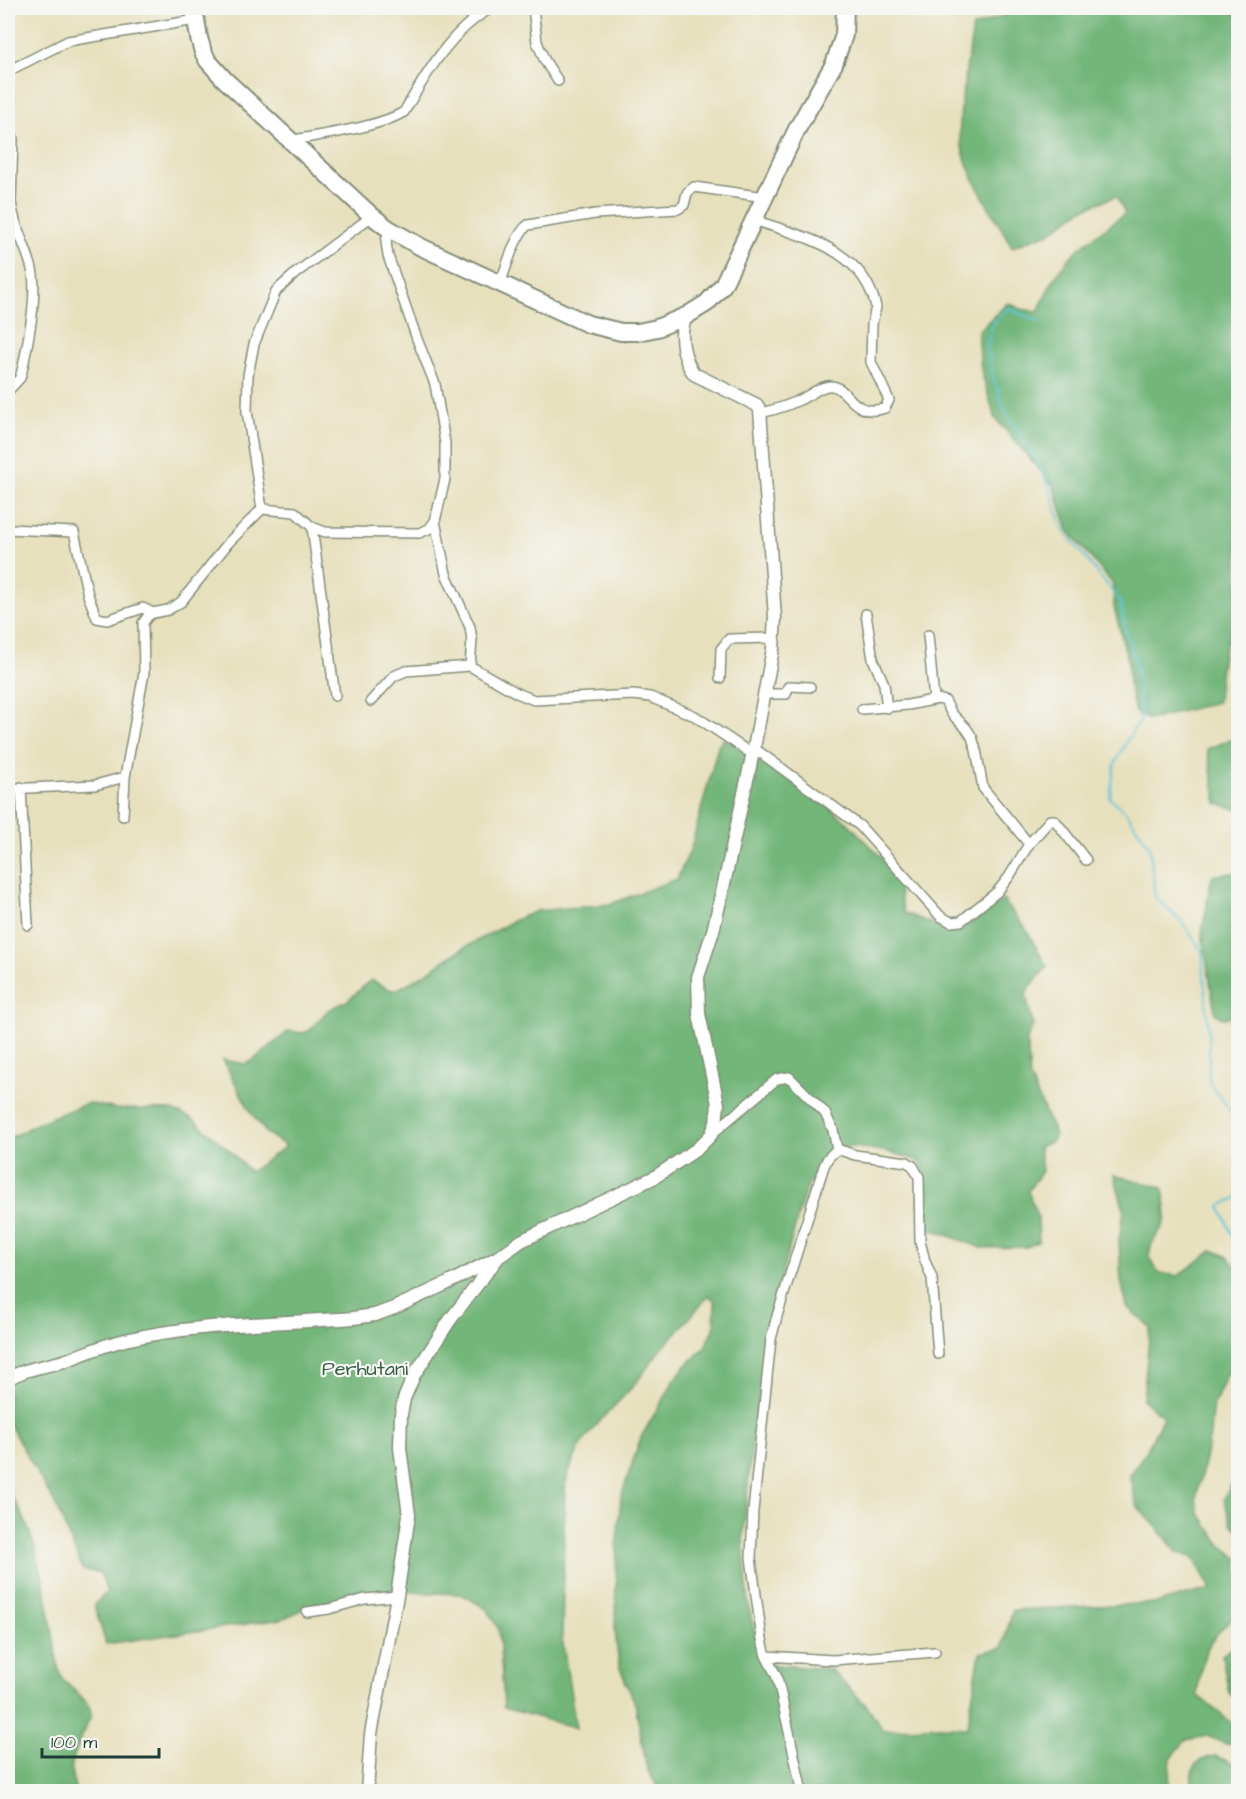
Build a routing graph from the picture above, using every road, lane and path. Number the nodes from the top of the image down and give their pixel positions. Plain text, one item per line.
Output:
1 (491, 8) edge
2 (533, 8) edge
3 (845, 8) edge
4 (195, 14) edge
5 (8, 71) edge
6 (558, 81) dead end
7 (8, 124) edge
8 (290, 141) junction
9 (765, 197) junction
10 (372, 216) junction
11 (754, 220) junction
12 (390, 229) junction
13 (500, 284) junction
14 (686, 316) junction
15 (8, 391) edge
16 (761, 413) junction
17 (262, 509) junction
18 (435, 521) junction
19 (312, 527) junction
20 (8, 529) edge
21 (153, 613) junction
22 (866, 614) dead end
23 (928, 635) dead end
24 (774, 638) junction
25 (470, 666) junction
26 (720, 678) dead end
27 (810, 687) dead end
28 (765, 694) junction
29 (335, 696) dead end
30 (934, 700) junction
31 (371, 701) dead end
32 (887, 708) junction
33 (862, 709) dead end
34 (753, 751) junction
35 (125, 777) junction
36 (21, 787) junction
37 (8, 789) edge
38 (123, 816) dead end
39 (1029, 844) junction
40 (1086, 860) dead end
41 (28, 925) dead end
42 (711, 1135) junction
43 (837, 1149) junction
44 (500, 1256) junction
45 (938, 1354) dead end
46 (8, 1379) edge
47 (397, 1596) junction
48 (307, 1612) dead end
49 (935, 1652) dead end
50 (766, 1656) junction
51 (367, 1791) edge
52 (802, 1791) edge

1 - 8 street
2 - 6 street
3 - 9 highway
4 - 5 street
4 - 8 highway
7 - 15 street
8 - 10 highway
9 - 11 highway
9 - 13 street
10 - 12 highway
10 - 17 street
11 - 14 highway
11 - 16 street
12 - 13 highway
12 - 18 street
13 - 14 highway
14 - 16 street
16 - 24 street
17 - 19 street
17 - 21 street
18 - 19 street
18 - 25 street
19 - 29 street
20 - 21 street
21 - 35 street
22 - 32 street
23 - 30 street
24 - 26 street
24 - 28 street
25 - 31 street
25 - 34 street
27 - 28 street
28 - 34 street
30 - 32 street
30 - 39 street
32 - 33 street
34 - 39 street
34 - 42 street
35 - 36 street
35 - 38 street
36 - 37 street
36 - 41 street
39 - 40 street
42 - 43 street
42 - 44 street
43 - 45 street
43 - 50 street
44 - 46 street
44 - 47 street
47 - 48 street
47 - 51 street
49 - 50 street
50 - 52 street

